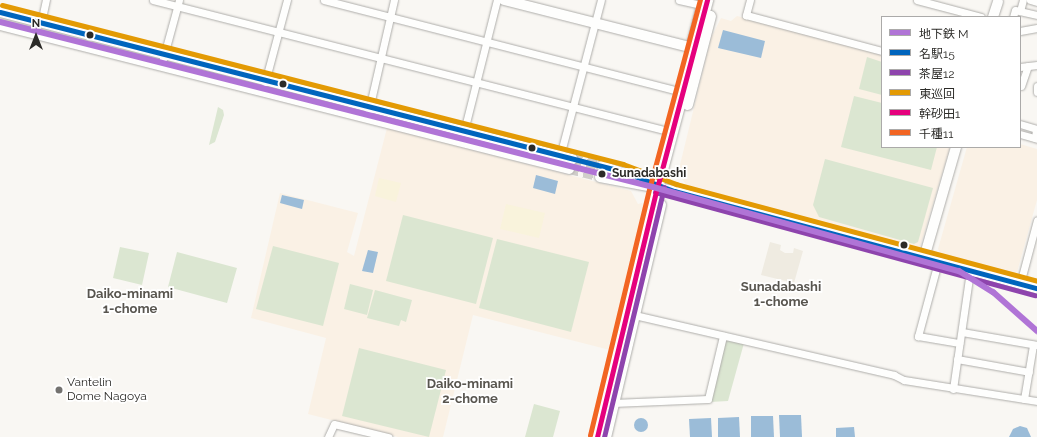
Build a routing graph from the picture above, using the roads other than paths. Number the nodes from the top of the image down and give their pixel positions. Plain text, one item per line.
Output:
1 (46, 0) edge
2 (153, 0) edge
3 (287, 0) edge
4 (324, 0) edge
5 (394, 0) edge
6 (497, 0) edge
7 (504, 0) edge
8 (600, 0) edge
9 (679, 0) edge
10 (750, 0) edge
11 (917, 0) edge
12 (1023, 0) edge
13 (1030, 0) edge
14 (998, 1) edge
15 (1037, 2) edge
16 (178, 3) edge
17 (707, 3) edge
18 (1020, 11) junction
19 (0, 12) edge
20 (1037, 15) edge
21 (977, 16) edge
22 (993, 16) edge
23 (1013, 16) edge
24 (390, 17) junction
25 (41, 23) junction
26 (594, 23) junction
27 (0, 25) edge
28 (1037, 28) edge
29 (1021, 30) edge
30 (279, 32) junction
31 (487, 41) junction
32 (695, 48) junction
33 (881, 51) edge
34 (164, 55) junction
35 (380, 58) junction
36 (1037, 65) edge
37 (161, 66) junction
38 (583, 66) junction
39 (1028, 66) junction
40 (1021, 67) edge
41 (265, 82) junction
42 (476, 82) junction
43 (1021, 86) dead end
44 (1037, 86) edge
45 (1037, 92) edge
46 (687, 93) junction
47 (369, 107) junction
48 (574, 107) junction
49 (367, 118) junction
50 (1021, 124) edge
51 (464, 131) junction
52 (672, 132) junction
53 (1021, 134) edge
54 (1036, 138) edge
55 (956, 148) edge
56 (560, 156) junction
57 (572, 159) tunnel mouth
58 (602, 166) tunnel mouth
59 (569, 170) tunnel mouth
60 (600, 177) tunnel mouth
61 (663, 188) junction
62 (1037, 220) edge
63 (1035, 239) edge
64 (924, 258) junction
65 (938, 262) junction
66 (975, 272) junction
67 (1020, 284) junction
68 (1037, 288) edge
69 (630, 314) junction
70 (962, 332) junction
71 (724, 336) junction
72 (959, 343) junction
73 (1035, 345) edge
74 (957, 360) junction
75 (1029, 372) junction
76 (953, 389) junction
77 (1024, 399) junction
78 (1037, 401) edge
79 (613, 403) junction
80 (328, 437) edge
81 (388, 437) edge
82 (597, 437) edge
83 (605, 437) edge

1 - 25 street
2 - 16 street
3 - 30 street
4 - 24 street
5 - 24 street
6 - 31 street
7 - 26 street
8 - 26 street
9 - 17 street
10 - 33 street
11 - 21 street
12 - 18 street
13 - 15 street
14 - 22 street
16 - 30 street
16 - 34 street
17 - 32 main road
18 - 20 street
18 - 23 street
19 - 25 street
24 - 31 street
24 - 35 street
25 - 34 street
26 - 32 street
26 - 38 street
27 - 37 street
28 - 29 street
30 - 35 street
30 - 41 street
31 - 38 street
31 - 42 street
32 - 46 main road
34 - 37 street
34 - 41 street
35 - 42 street
35 - 47 street
36 - 39 street
37 - 49 street
38 - 46 street
38 - 48 street
39 - 40 street
39 - 43 street
41 - 47 street
42 - 48 street
42 - 51 street
44 - 45 street
46 - 52 main road
46 - 61 main road
47 - 49 street
47 - 51 street
48 - 52 street
48 - 56 street
49 - 59 street
50 - 54 street
51 - 56 street
52 - 61 main road
53 - 54 street
55 - 64 street
56 - 57 street
58 - 61 street
60 - 61 street
61 - 64 street
61 - 69 main road
62 - 63 street
63 - 67 street
64 - 65 street
65 - 66 street
65 - 72 street
66 - 67 street
66 - 70 street
67 - 68 street
69 - 71 street
69 - 79 main road
69 - 82 main road
70 - 72 street
70 - 73 street
71 - 76 street
71 - 79 street
72 - 74 street
73 - 75 street
74 - 75 street
74 - 76 street
75 - 77 street
76 - 77 street
77 - 78 street
79 - 83 main road
80 - 81 street

